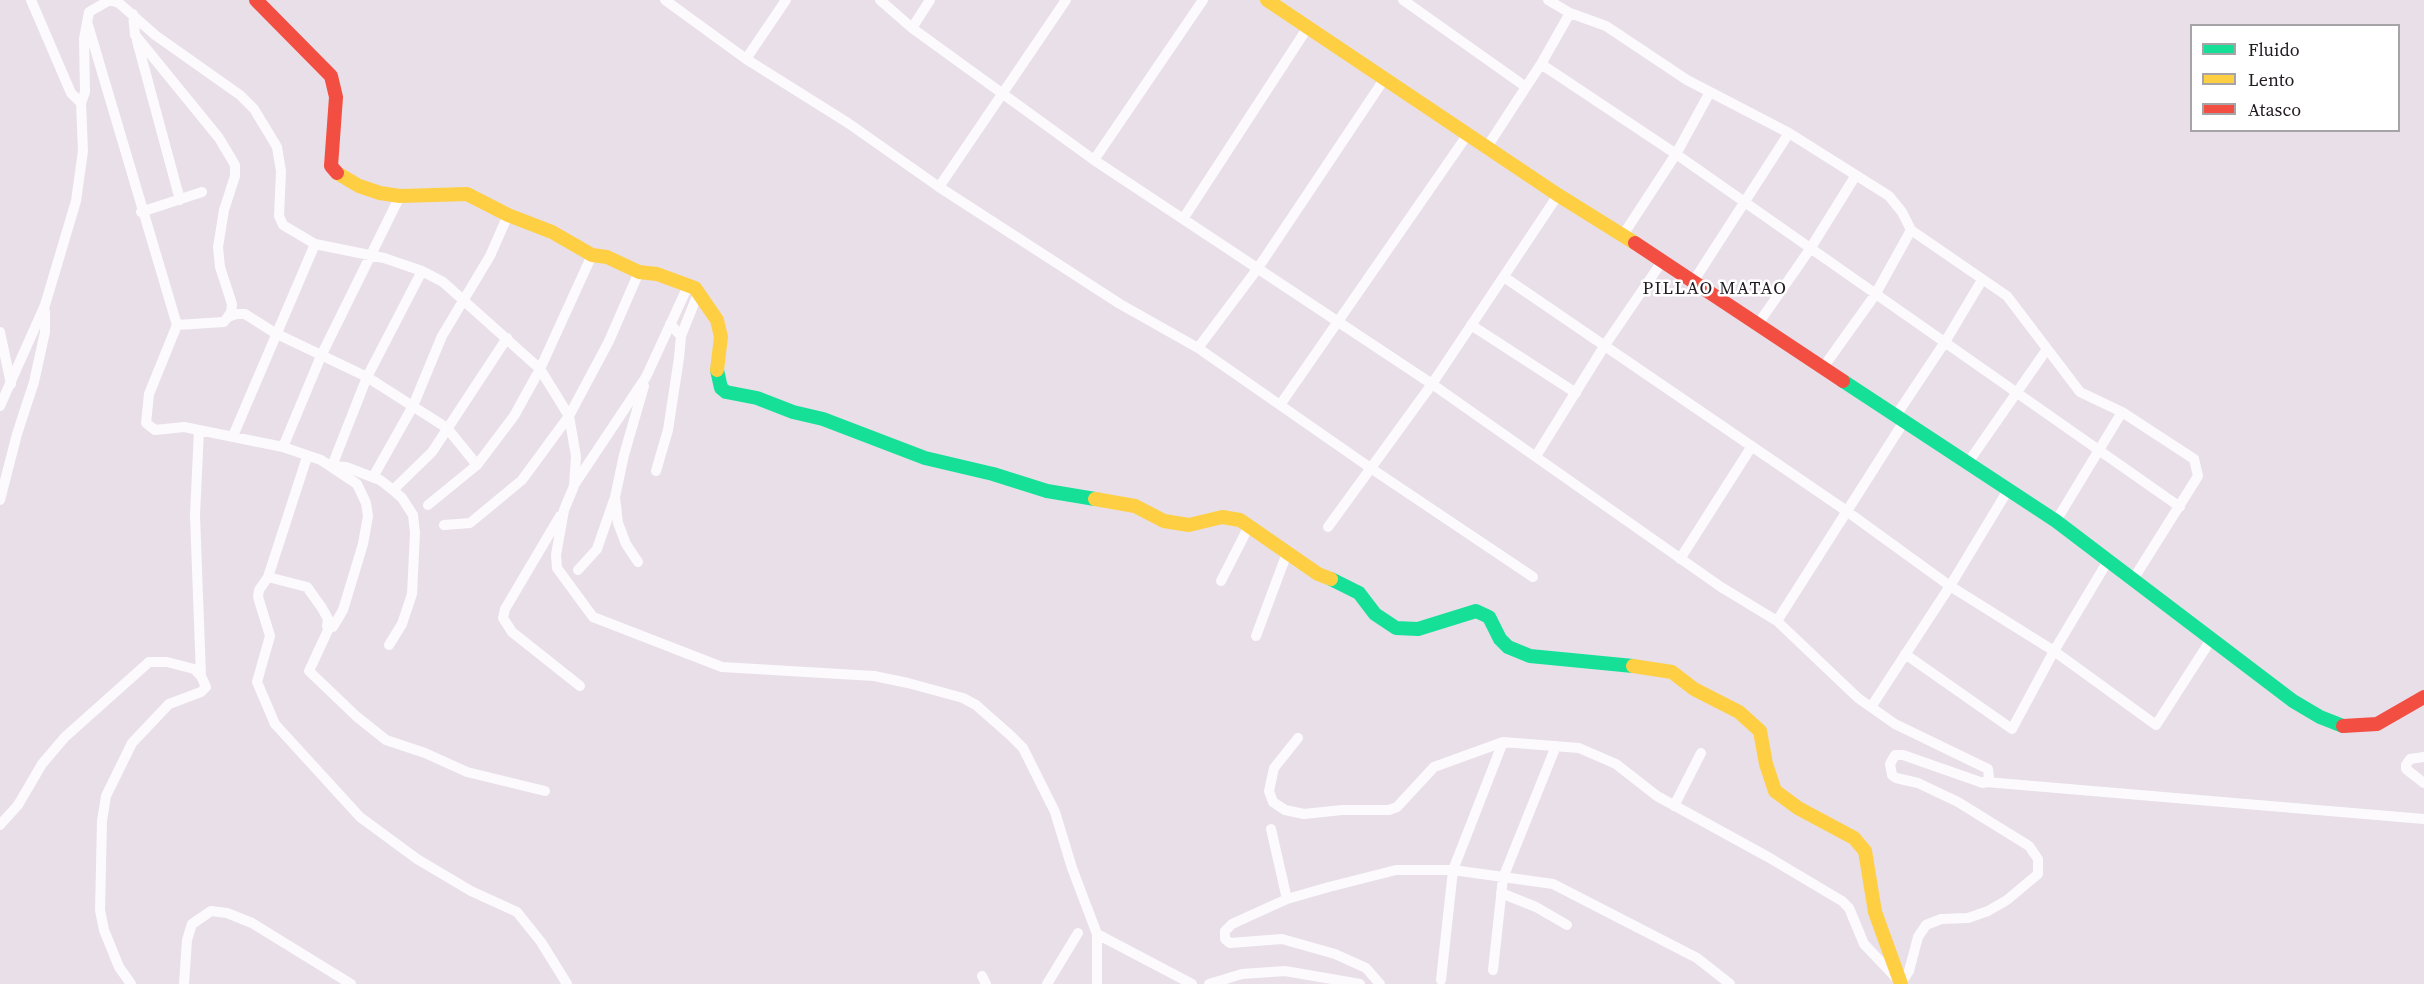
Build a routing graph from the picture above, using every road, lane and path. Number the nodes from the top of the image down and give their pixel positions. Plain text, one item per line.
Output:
1 (31, 0) edge
2 (127, 0) edge
3 (256, 0) edge
4 (665, 0) edge
5 (786, 0) edge
6 (880, 0) edge
7 (930, 0) edge
8 (1066, 0) edge
9 (1203, 0) edge
10 (1267, 0) edge
11 (1403, 0) edge
12 (1548, 0) edge
13 (1570, 13) junction
14 (134, 17) junction
15 (87, 21) junction
16 (1308, 27) junction
17 (912, 28) junction
18 (135, 35) junction
19 (746, 59) junction
20 (1541, 64) junction
21 (1385, 78) junction
22 (1526, 87) junction
23 (1710, 92) junction
24 (1004, 94) junction
25 (81, 103) junction
26 (1789, 133) junction
27 (1468, 134) junction
28 (1487, 147) junction
29 (1676, 153) junction
30 (1094, 160) junction
31 (1856, 175) junction
32 (939, 187) junction
33 (202, 192) dead end
34 (1558, 195) junction
35 (400, 196) junction
36 (180, 200) junction
37 (1746, 202) junction
38 (141, 212) junction
39 (508, 215) junction
40 (1183, 219) junction
41 (1911, 230) junction
42 (1623, 235) junction
43 (315, 244) junction
44 (1810, 249) junction
45 (592, 255) junction
46 (369, 256) junction
47 (1661, 263) junction
48 (1258, 268) junction
49 (422, 270) junction
50 (639, 272) junction
51 (1504, 277) junction
52 (1982, 280) junction
53 (1693, 282) junction
54 (694, 289) junction
55 (1875, 295) junction
56 (464, 301) junction
57 (45, 304) junction
58 (228, 317) junction
59 (1338, 321) junction
60 (670, 324) junction
61 (1758, 324) junction
62 (177, 325) junction
63 (1472, 325) junction
64 (0, 332) edge
65 (275, 333) junction
66 (681, 336) junction
67 (507, 338) junction
68 (1945, 342) junction
69 (1605, 345) junction
70 (1198, 348) junction
71 (2047, 349) junction
72 (321, 356) junction
73 (540, 369) junction
74 (1822, 369) junction
75 (646, 376) junction
76 (367, 377) junction
77 (1432, 384) junction
78 (11, 385) junction
79 (2016, 390) junction
80 (1576, 393) junction
81 (1280, 405) junction
82 (0, 406) edge
83 (412, 406) junction
84 (2122, 412) junction
85 (570, 416) junction
86 (1899, 420) junction
87 (447, 428) junction
88 (199, 430) junction
89 (233, 436) junction
90 (1752, 446) junction
91 (283, 447) junction
92 (2097, 450) junction
93 (1536, 456) junction
94 (307, 457) junction
95 (477, 465) junction
96 (1967, 465) junction
97 (332, 466) junction
98 (1372, 470) junction
99 (656, 471) dead end
100 (373, 477) junction
101 (574, 486) junction
102 (393, 490) junction
103 (2008, 490) junction
104 (615, 497) junction
105 (0, 500) edge
106 (428, 505) dead end
107 (2180, 507) junction
108 (564, 510) junction
109 (1845, 510) junction
110 (2056, 521) junction
111 (444, 525) dead end
112 (1249, 526) junction
113 (1328, 527) dead end
114 (1287, 553) junction
115 (1680, 559) junction
116 (2109, 560) junction
117 (638, 562) dead end
118 (578, 570) dead end
119 (1533, 577) dead end
120 (268, 578) junction
121 (2134, 578) junction
122 (1221, 582) dead end
123 (1950, 586) junction
124 (1778, 621) junction
125 (328, 628) junction
126 (1256, 636) dead end
127 (2212, 638) junction
128 (389, 645) dead end
129 (2054, 651) junction
130 (1905, 654) junction
131 (201, 676) junction
132 (580, 686) dead end
133 (2424, 697) edge
134 (1871, 707) junction
135 (1298, 738) dead end
136 (1503, 742) junction
137 (1556, 746) junction
138 (1701, 753) dead end
139 (2424, 757) edge
140 (1986, 782) junction
141 (2424, 783) edge
142 (545, 791) dead end
143 (1674, 806) junction
144 (2424, 819) edge
145 (0, 825) edge
146 (1271, 829) dead end
147 (1453, 870) junction
148 (1503, 878) junction
149 (1501, 893) junction
150 (1287, 899) junction
151 (1568, 925) dead end
152 (1078, 933) dead end
153 (1097, 934) junction
154 (1493, 970) dead end
155 (1441, 980) dead end
156 (131, 984) edge
157 (184, 984) edge
158 (351, 984) edge
159 (567, 984) edge
160 (1047, 984) edge
161 (1097, 984) edge
162 (1192, 984) edge
163 (1209, 984) edge
164 (1360, 984) edge
165 (1380, 984) edge
166 (1730, 984) edge
167 (1901, 984) edge

1 - 25 street
2 - 14 street
3 - 35 street
4 - 19 street
5 - 19 street
6 - 17 street
7 - 17 street
8 - 24 street
9 - 30 street
10 - 16 street
11 - 22 street
12 - 13 street
13 - 20 street
13 - 23 street
14 - 15 street
14 - 18 street
14 - 43 street
15 - 25 street
15 - 38 street
16 - 21 street
16 - 40 street
17 - 24 street
18 - 36 street
18 - 58 street
19 - 32 street
20 - 22 street
20 - 29 street
21 - 27 street
21 - 48 street
22 - 28 street
23 - 26 street
23 - 29 street
24 - 30 street
24 - 32 street
25 - 57 street
26 - 31 street
26 - 37 street
27 - 28 street
27 - 59 street
28 - 34 street
29 - 37 street
29 - 42 street
30 - 40 street
31 - 41 street
31 - 44 street
32 - 70 street
33 - 36 street
34 - 42 street
34 - 51 street
35 - 39 street
35 - 46 street
36 - 38 street
37 - 44 street
37 - 53 street
38 - 62 street
39 - 45 street
39 - 56 street
40 - 48 street
41 - 52 street
41 - 55 street
42 - 47 street
43 - 46 street
43 - 65 street
44 - 55 street
44 - 61 street
45 - 50 street
45 - 73 street
46 - 49 street
46 - 72 street
47 - 53 street
47 - 69 street
48 - 59 street
48 - 70 street
49 - 56 street
49 - 76 street
50 - 54 street
50 - 85 street
51 - 63 street
51 - 69 street
52 - 68 street
52 - 71 street
53 - 61 street
54 - 60 street
54 - 66 street
54 - 112 street
55 - 68 street
55 - 74 street
56 - 67 street
56 - 83 street
57 - 78 street
57 - 105 street
58 - 62 street
58 - 65 street
59 - 77 street
59 - 81 street
60 - 66 street
60 - 75 street
61 - 74 street
62 - 88 street
63 - 77 street
63 - 80 street
64 - 78 street
65 - 72 street
65 - 89 street
66 - 99 street
67 - 73 street
67 - 87 street
68 - 79 street
68 - 86 street
69 - 80 street
69 - 90 street
70 - 81 street
71 - 79 street
71 - 84 street
72 - 76 street
72 - 91 street
73 - 85 street
73 - 95 street
74 - 86 street
75 - 101 street
75 - 104 street
76 - 83 street
76 - 97 street
77 - 93 street
77 - 98 street
78 - 82 street
79 - 92 street
79 - 96 street
80 - 93 street
81 - 98 street
83 - 87 street
83 - 100 street
84 - 92 street
84 - 107 street
85 - 101 street
85 - 111 street
86 - 96 street
86 - 109 street
87 - 95 street
87 - 102 street
88 - 89 street
88 - 131 street
89 - 91 street
90 - 109 street
90 - 115 street
91 - 94 street
92 - 107 street
92 - 110 street
93 - 115 street
94 - 97 street
94 - 120 street
95 - 106 street
96 - 103 street
97 - 100 street
97 - 125 street
98 - 113 street
98 - 119 street
100 - 102 street
101 - 108 street
102 - 128 street
103 - 110 street
103 - 123 street
104 - 117 street
104 - 118 street
107 - 121 street
108 - 132 street
108 - 153 street
109 - 123 street
109 - 124 street
110 - 116 street
112 - 114 street
112 - 122 street
114 - 126 street
114 - 167 street
115 - 124 street
116 - 121 street
116 - 129 street
120 - 125 street
120 - 159 street
121 - 127 street
123 - 129 street
123 - 130 street
124 - 134 street
125 - 142 street
127 - 129 street
127 - 133 street
129 - 130 street
130 - 134 street
131 - 145 street
131 - 156 street
134 - 140 street
135 - 136 street
136 - 137 street
136 - 147 street
137 - 143 street
137 - 148 street
138 - 143 street
139 - 141 street
140 - 144 street
140 - 167 street
143 - 167 street
146 - 150 street
147 - 148 street
147 - 150 street
147 - 155 street
148 - 149 street
148 - 166 street
149 - 151 street
149 - 154 street
150 - 165 street
152 - 160 street
153 - 161 street
153 - 162 street
157 - 158 street
163 - 164 street

